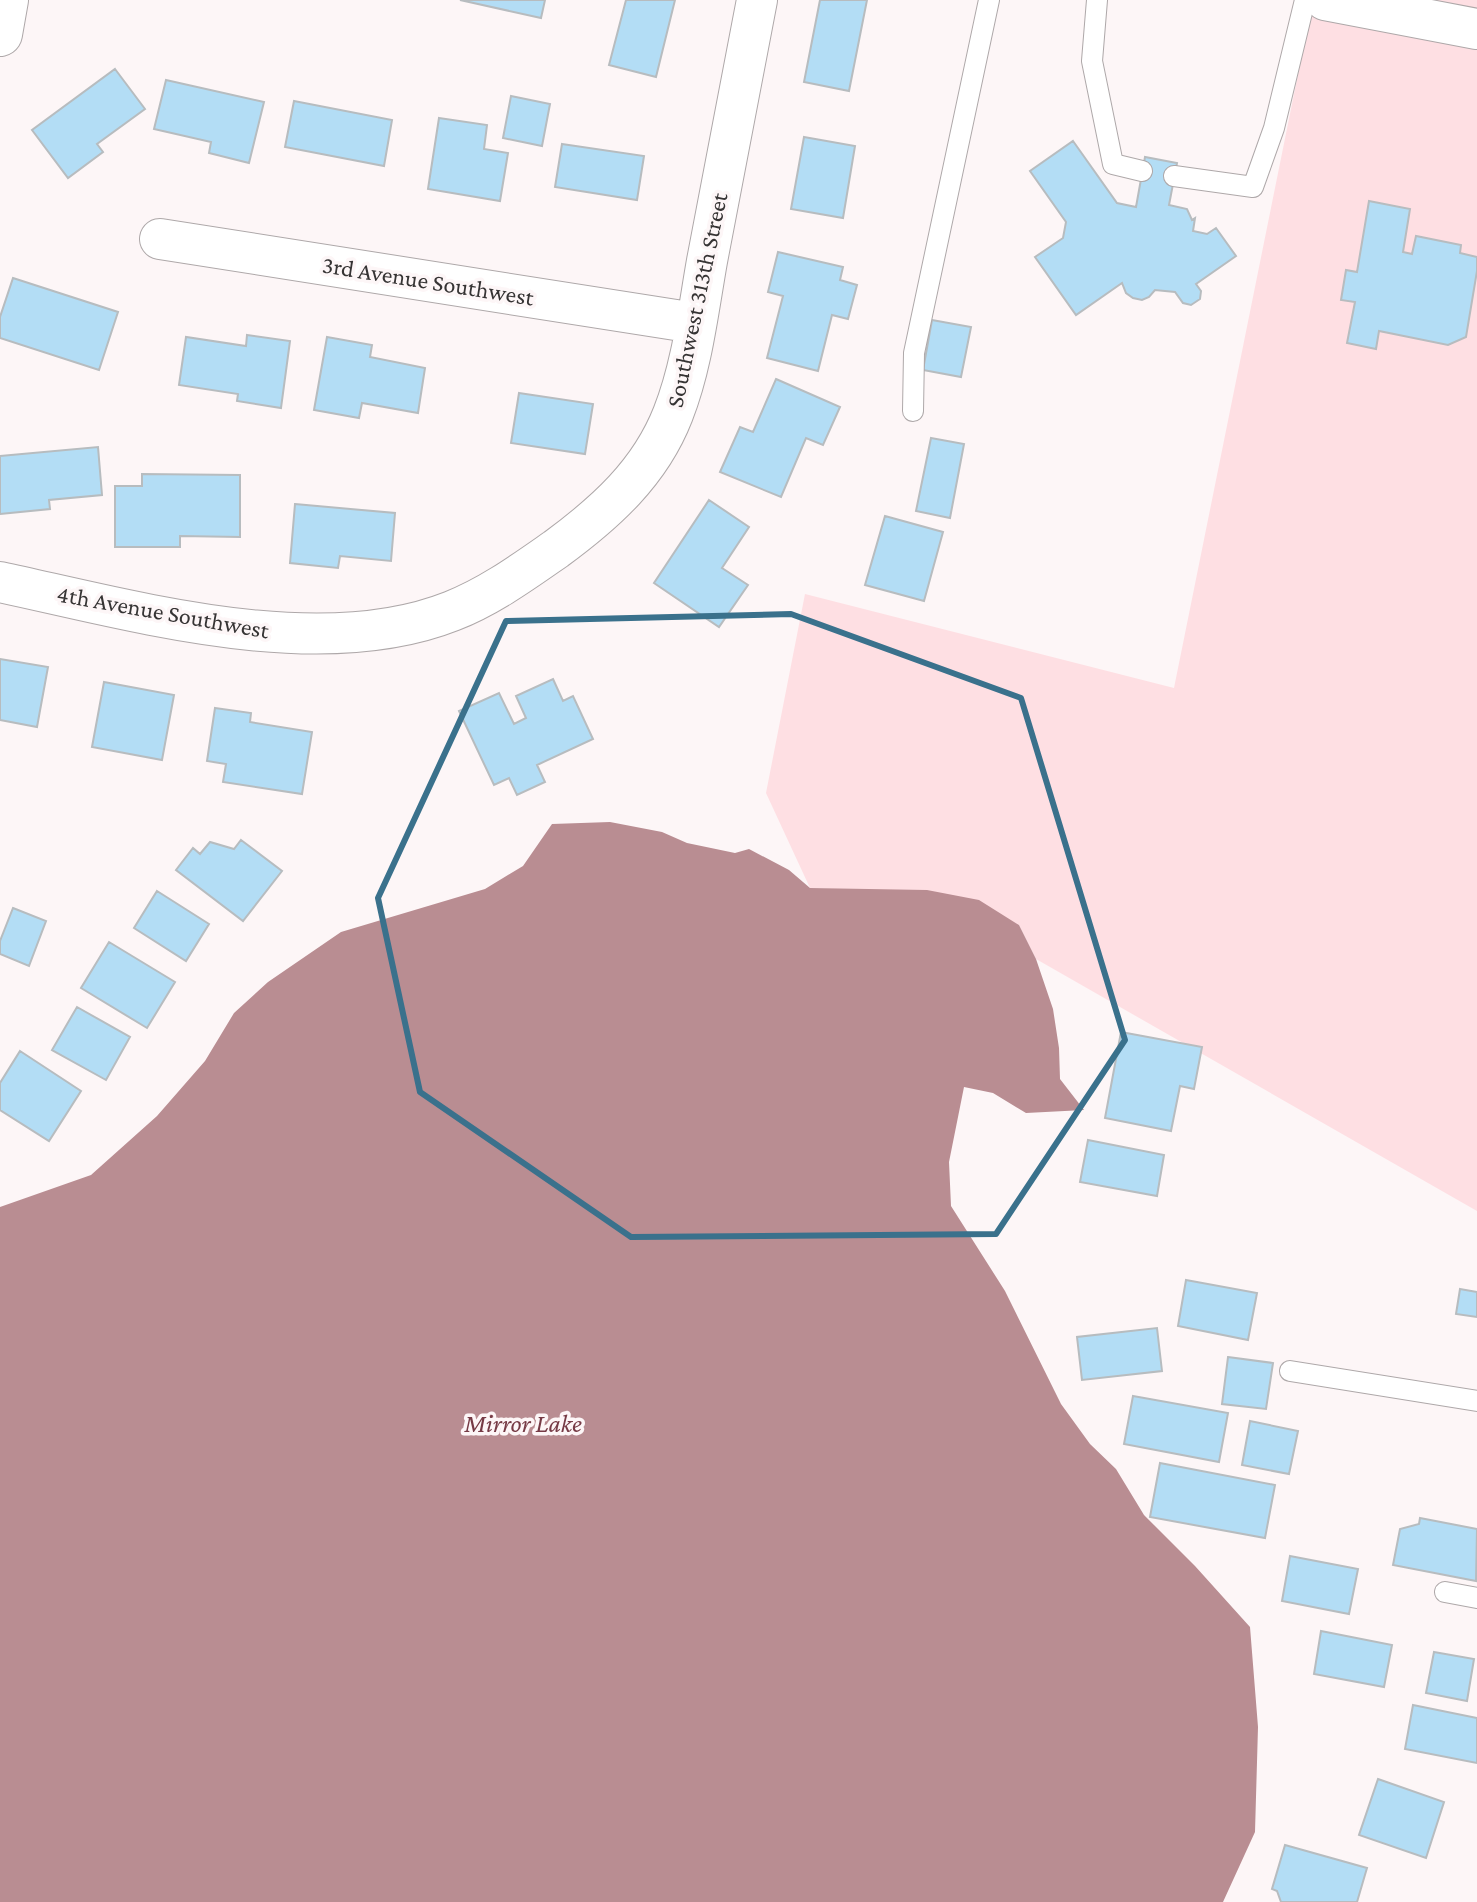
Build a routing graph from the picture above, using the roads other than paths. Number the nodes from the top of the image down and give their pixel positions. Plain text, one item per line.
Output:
1 (6, 0) edge
2 (757, 0) edge
3 (989, 0) edge
4 (1097, 0) edge
5 (1305, 0) edge
6 (1325, 0) edge
7 (1477, 29) edge
8 (0, 34) edge
9 (1142, 171) dead end
10 (1174, 176) dead end
11 (160, 239) dead end
12 (695, 323) junction
13 (913, 411) dead end
14 (549, 554) joint
15 (0, 582) edge
16 (1290, 1371) dead end
17 (1477, 1401) edge
18 (1445, 1592) dead end
19 (1477, 1598) edge

1 - 8 street
2 - 12 street, Southwest 313th Street
3 - 13 lane
4 - 9 lane
5 - 10 lane
6 - 7 street
11 - 12 street, 3rd Avenue Southwest
12 - 14 street, Southwest 313th Street
14 - 15 street, 4th Avenue Southwest
16 - 17 lane
18 - 19 lane

